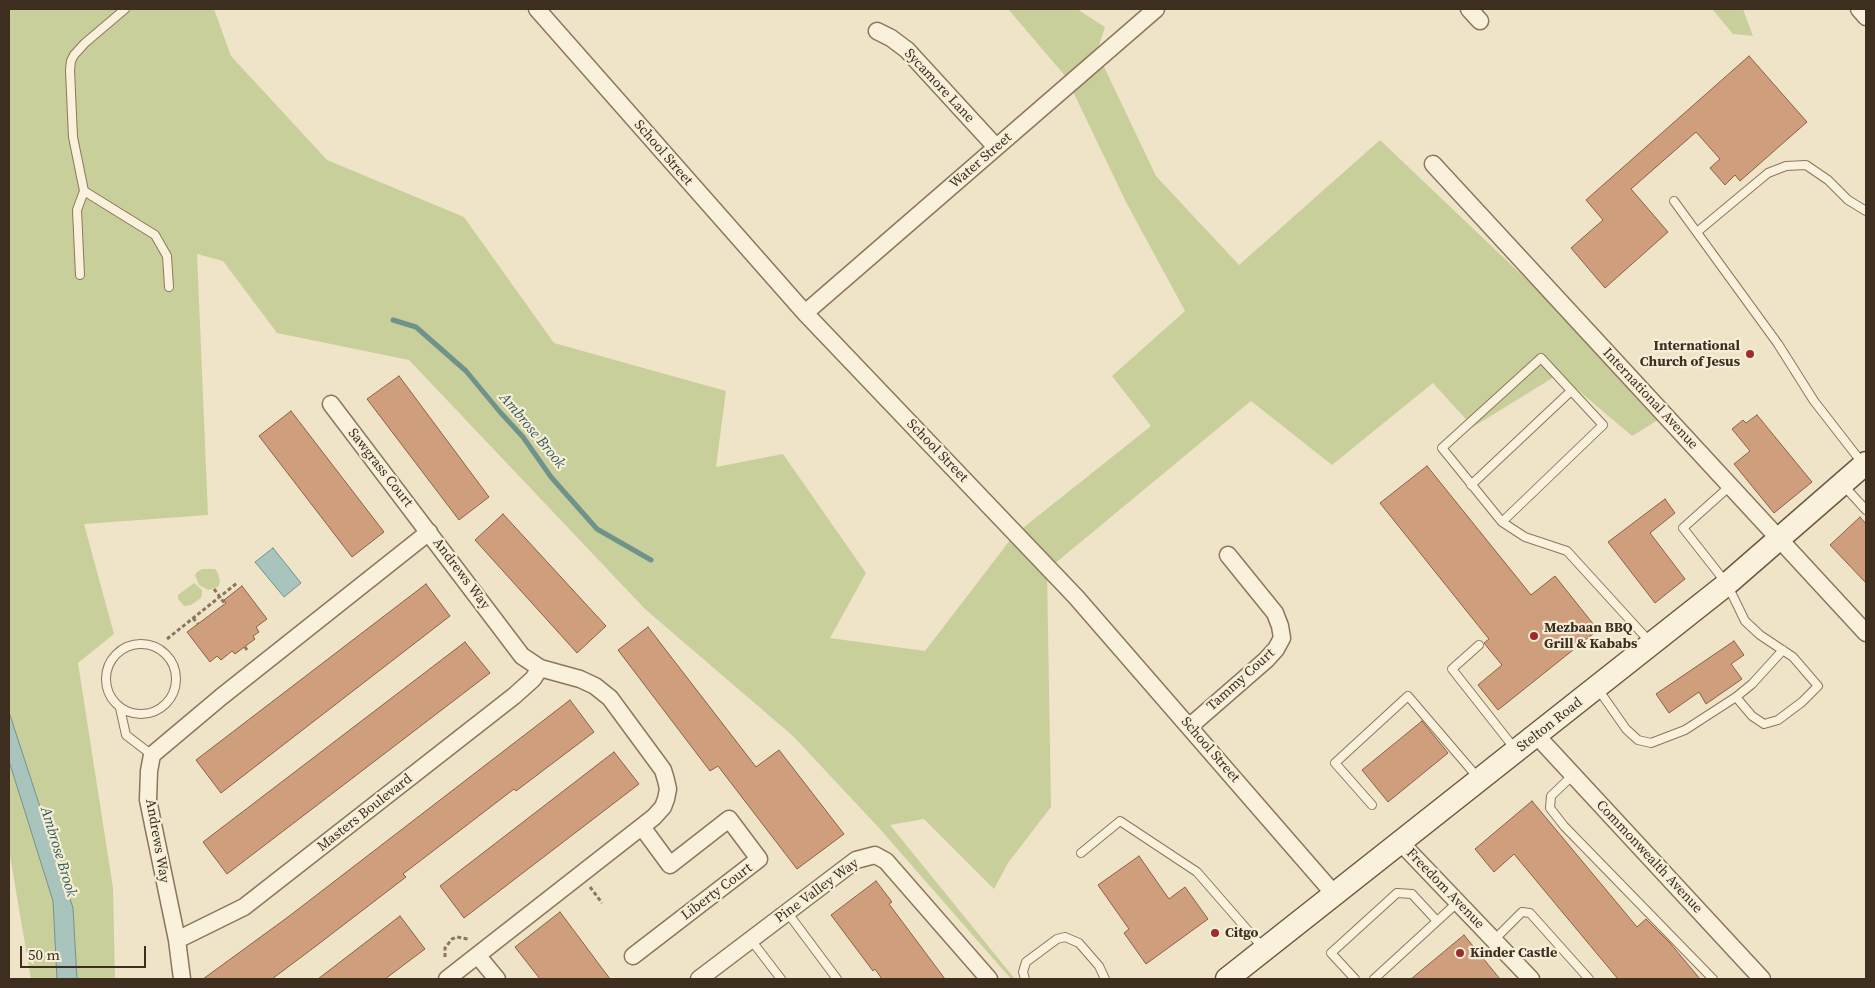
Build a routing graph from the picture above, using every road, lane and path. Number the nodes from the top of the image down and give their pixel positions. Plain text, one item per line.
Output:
1 (125, 9) edge
2 (537, 9) edge
3 (1156, 9) edge
4 (1469, 9) edge
5 (1859, 9) edge
6 (1866, 17) edge
7 (1480, 21) dead end
8 (877, 31) dead end
9 (996, 147) junction
10 (1433, 164) dead end
11 (84, 191) junction
12 (1674, 201) dead end
13 (1866, 211) edge
14 (1697, 232) junction
15 (80, 275) dead end
16 (169, 287) dead end
17 (805, 313) junction
18 (1571, 391) junction
19 (330, 404) dead end
20 (1865, 464) edge
21 (1842, 484) junction
22 (1471, 485) junction
23 (1730, 486) junction
24 (1866, 510) edge
25 (1502, 522) junction
26 (429, 532) junction
27 (1780, 540) junction
28 (1228, 555) dead end
29 (237, 583) dead end
30 (1726, 584) junction
31 (214, 589) dead end
32 (220, 597) junction
33 (225, 604) dead end
34 (193, 618) junction
35 (198, 624) dead end
36 (1866, 633) edge
37 (167, 638) dead end
38 (1651, 644) junction
39 (1479, 645) dead end
40 (1784, 650) junction
41 (540, 668) junction
42 (1597, 688) junction
43 (1736, 697) junction
44 (120, 708) junction
45 (1189, 726) junction
46 (1536, 736) junction
47 (1517, 751) junction
48 (152, 755) junction
49 (1573, 775) junction
50 (1480, 780) junction
51 (1372, 805) dead end
52 (642, 827) junction
53 (1401, 843) junction
54 (1081, 854) dead end
55 (588, 885) dead end
56 (1335, 895) junction
57 (1458, 902) junction
58 (602, 903) dead end
59 (787, 912) junction
60 (1437, 921) junction
61 (468, 939) dead end
62 (177, 940) junction
63 (751, 940) junction
64 (1494, 940) junction
65 (1266, 950) junction
66 (445, 956) dead end
67 (478, 956) junction
68 (633, 956) dead end
69 (708, 974) edge
70 (457, 976) edge
71 (182, 979) edge
72 (499, 979) edge
73 (781, 979) edge
74 (838, 979) edge
75 (990, 979) edge
76 (1025, 979) edge
77 (1105, 979) edge
78 (1227, 979) edge
79 (1355, 979) edge
80 (1374, 979) edge
81 (1531, 979) edge
82 (1589, 979) edge
83 (1713, 979) edge
84 (1762, 979) edge

1 - 11 lane
2 - 17 street, School Street
3 - 9 street, Water Street
4 - 7 street
5 - 6 street
8 - 9 street, Sycamore Lane
9 - 17 street, Water Street
10 - 23 street, International Avenue
11 - 15 lane
11 - 16 lane
12 - 14 lane
13 - 14 lane
14 - 20 lane
17 - 45 street, School Street
18 - 22 lane
18 - 22 lane
18 - 25 lane
19 - 26 street, Sawgrass Court
20 - 21 main road, Stelton Road
21 - 24 lane
21 - 27 main road, Stelton Road
22 - 25 lane
23 - 27 street, International Avenue
23 - 30 lane
25 - 38 lane
26 - 41 street, Andrews Way
26 - 48 street, Andrews Way
27 - 30 main road, Stelton Road
27 - 36 street, International Avenue
28 - 45 street, Tammy Court
29 - 32 path
30 - 38 main road, Stelton Road
30 - 40 lane
31 - 32 path
32 - 33 path
32 - 34 path
34 - 35 path
34 - 37 path
38 - 42 main road, Stelton Road
39 - 47 lane
40 - 43 lane
40 - 43 lane
41 - 52 street, Andrews Way
41 - 62 street, Masters Boulevard
42 - 43 lane
42 - 46 main road, Stelton Road
44 - 44 lane
44 - 48 lane
45 - 56 street, School Street
46 - 47 main road, Stelton Road
46 - 49 street, Commonwealth Avenue
47 - 50 main road, Stelton Road
48 - 62 street, Andrews Way
49 - 83 lane
49 - 84 street, Commonwealth Avenue
50 - 51 lane
50 - 53 main road, Stelton Road
52 - 67 street, Andrews Way
52 - 68 street, Liberty Court
53 - 56 main road, Stelton Road
53 - 57 street, Freedom Avenue
54 - 65 lane
55 - 58 path
56 - 65 main road, Stelton Road
57 - 60 lane
57 - 64 street, Freedom Avenue
59 - 63 street, Pine Valley Way
59 - 74 lane
59 - 75 street, Pine Valley Way
60 - 79 lane
60 - 80 lane
61 - 66 path
62 - 71 street, Andrews Way
63 - 69 street, Pine Valley Way
63 - 73 lane
64 - 81 street, Freedom Avenue
64 - 82 lane
65 - 78 main road, Stelton Road
67 - 70 street, Andrews Way
67 - 72 street
76 - 77 lane

